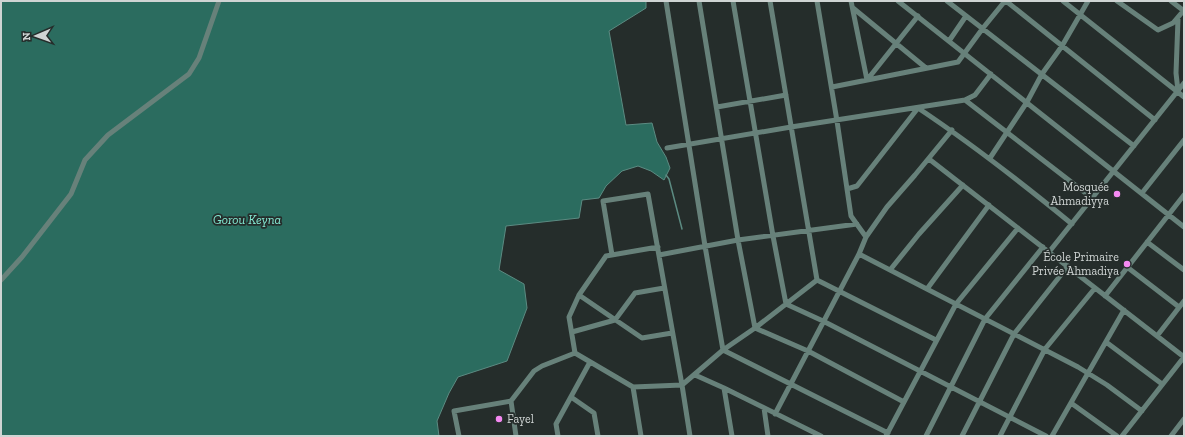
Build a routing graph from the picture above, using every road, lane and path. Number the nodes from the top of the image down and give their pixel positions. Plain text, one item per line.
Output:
1 (219, 1) edge
2 (666, 1) edge
3 (699, 1) edge
4 (733, 1) edge
5 (770, 1) edge
6 (851, 1) edge
7 (898, 1) edge
8 (947, 1) edge
9 (1006, 1) edge
10 (1063, 1) edge
11 (1088, 1) edge
12 (1117, 1) edge
13 (1171, 1) edge
14 (818, 2) edge
15 (853, 8) junction
16 (1184, 11) edge
17 (1080, 15) junction
18 (918, 16) junction
19 (966, 16) junction
20 (1178, 19) junction
21 (983, 28) junction
22 (948, 41) junction
23 (896, 43) junction
24 (1062, 46) junction
25 (964, 53) junction
26 (926, 68) junction
27 (991, 74) junction
28 (1042, 74) junction
29 (868, 80) junction
30 (1184, 83) edge
31 (832, 87) junction
32 (1178, 92) junction
33 (786, 95) junction
34 (1184, 96) edge
35 (965, 100) junction
36 (750, 101) junction
37 (1027, 102) junction
38 (717, 107) junction
39 (918, 108) junction
40 (837, 120) junction
41 (1154, 120) junction
42 (791, 127) junction
43 (952, 130) junction
44 (1007, 132) junction
45 (756, 133) junction
46 (722, 139) junction
47 (1184, 140) edge
48 (688, 145) junction
49 (1134, 146) junction
50 (667, 148) dead end
51 (990, 158) junction
52 (929, 159) junction
53 (1114, 171) junction
54 (964, 185) junction
55 (847, 189) junction
56 (1142, 193) junction
57 (1184, 195) edge
58 (1092, 198) junction
59 (989, 205) junction
60 (1169, 214) junction
61 (857, 224) junction
62 (1072, 224) junction
63 (1184, 227) edge
64 (1018, 228) junction
65 (808, 230) junction
66 (773, 236) junction
67 (866, 237) junction
68 (738, 240) junction
69 (1148, 242) junction
70 (705, 246) junction
71 (658, 247) junction
72 (1043, 247) junction
73 (1050, 252) junction
74 (858, 254) junction
75 (612, 255) junction
76 (659, 255) junction
77 (1068, 266) junction
78 (1127, 267) junction
79 (890, 270) junction
80 (1184, 270) edge
81 (1, 280) edge
82 (817, 280) junction
83 (664, 288) junction
84 (1096, 288) junction
85 (927, 289) junction
86 (839, 292) junction
87 (579, 295) junction
88 (1105, 296) junction
89 (1184, 301) edge
90 (786, 304) junction
91 (956, 304) junction
92 (1179, 307) junction
93 (1124, 310) junction
94 (985, 319) junction
95 (615, 320) junction
96 (823, 321) junction
97 (755, 328) junction
98 (572, 332) junction
99 (672, 332) junction
100 (1014, 334) junction
101 (1156, 336) junction
102 (936, 340) junction
103 (1106, 342) junction
104 (1045, 349) junction
105 (723, 350) junction
106 (808, 351) junction
107 (575, 353) junction
108 (1184, 357) edge
109 (590, 362) junction
110 (920, 371) junction
111 (1088, 372) junction
112 (695, 375) junction
113 (791, 384) junction
114 (1162, 384) junction
115 (682, 385) junction
116 (951, 386) junction
117 (633, 387) junction
118 (724, 388) junction
119 (571, 397) junction
120 (511, 401) junction
121 (980, 401) junction
122 (904, 402) junction
123 (1071, 404) junction
124 (764, 408) junction
125 (1142, 411) junction
126 (775, 414) junction
127 (1009, 417) junction
128 (1184, 419) edge
129 (887, 434) edge
130 (459, 436) edge
131 (516, 436) edge
132 (558, 436) edge
133 (598, 436) edge
134 (640, 436) edge
135 (690, 436) edge
136 (732, 436) edge
137 (768, 436) edge
138 (821, 436) edge
139 (926, 436) edge
140 (962, 436) edge
141 (1000, 436) edge
142 (1046, 436) edge
143 (1052, 436) edge
144 (1117, 436) edge
145 (1122, 436) edge
146 (1171, 436) edge

1 - 81 street
2 - 48 street
3 - 38 street
4 - 36 street
5 - 33 street
6 - 15 street
7 - 18 street
8 - 19 street
9 - 21 street
9 - 24 street
10 - 17 street
11 - 17 street
12 - 20 street
13 - 16 street
14 - 31 street
15 - 23 street
15 - 29 street
16 - 20 street
17 - 24 street
17 - 32 street
18 - 22 street
18 - 23 street
19 - 21 street
19 - 22 street
20 - 32 street
21 - 25 street
21 - 28 street
22 - 25 street
23 - 26 street
23 - 29 street
24 - 28 street
24 - 41 street
25 - 26 street
25 - 27 street
26 - 29 street
27 - 35 street
27 - 37 street
28 - 37 street
28 - 49 street
29 - 31 street
30 - 32 street
31 - 40 street
32 - 34 street
32 - 41 street
33 - 36 street
33 - 42 street
35 - 39 street
35 - 44 street
36 - 38 street
36 - 45 street
37 - 44 street
37 - 53 street
38 - 46 street
39 - 40 street
39 - 43 street
39 - 55 street
40 - 42 street
40 - 55 street
41 - 49 street
42 - 45 street
42 - 65 street
43 - 51 street
43 - 52 street
44 - 51 street
44 - 58 street
45 - 46 street
45 - 66 street
46 - 48 street
46 - 68 street
47 - 56 street
48 - 50 street
48 - 70 street
49 - 53 street
51 - 62 street
52 - 54 street
52 - 67 street
53 - 56 street
53 - 58 street
54 - 59 street
54 - 79 street
55 - 61 street
56 - 60 street
57 - 60 street
58 - 62 street
59 - 64 street
59 - 85 street
60 - 63 street
60 - 69 street
61 - 65 street
61 - 67 street
62 - 73 street
64 - 72 street
64 - 91 street
65 - 66 street
65 - 82 street
66 - 68 street
66 - 90 street
67 - 74 street
68 - 70 street
68 - 97 street
69 - 78 street
69 - 80 street
70 - 76 street
70 - 105 street
71 - 75 street
71 - 75 street
71 - 76 street
72 - 73 street
72 - 94 street
73 - 77 street
74 - 79 street
74 - 86 street
75 - 87 street
76 - 83 street
77 - 84 street
77 - 100 street
78 - 88 street
78 - 92 street
79 - 85 street
82 - 86 street
82 - 90 street
83 - 95 street
83 - 99 street
84 - 88 street
84 - 104 street
85 - 91 street
86 - 96 street
86 - 102 street
87 - 95 street
87 - 98 street
88 - 93 street
89 - 92 street
90 - 96 street
90 - 97 street
91 - 94 street
91 - 102 street
92 - 101 street
93 - 101 street
93 - 103 street
94 - 100 street
94 - 116 street
95 - 98 street
95 - 99 street
96 - 106 street
96 - 110 street
97 - 105 street
97 - 106 street
98 - 107 street
99 - 115 street
100 - 104 street
100 - 121 street
101 - 108 street
102 - 110 street
103 - 111 street
103 - 114 street
104 - 111 street
104 - 127 street
105 - 112 street
105 - 113 street
106 - 113 street
106 - 122 street
107 - 109 street
107 - 120 street
108 - 114 street
109 - 117 street
109 - 119 street
110 - 116 street
110 - 122 street
111 - 123 street
111 - 125 street
112 - 115 street
112 - 118 street
113 - 126 street
113 - 129 street
114 - 125 street
115 - 117 street
115 - 135 street
116 - 121 street
116 - 139 street
117 - 134 street
118 - 124 street
118 - 136 street
119 - 132 street
119 - 133 street
120 - 130 street
120 - 131 street
121 - 127 street
121 - 140 street
122 - 129 street
123 - 143 street
123 - 144 street
124 - 126 street
124 - 137 street
125 - 145 street
126 - 138 street
127 - 141 street
127 - 142 street
128 - 146 street

